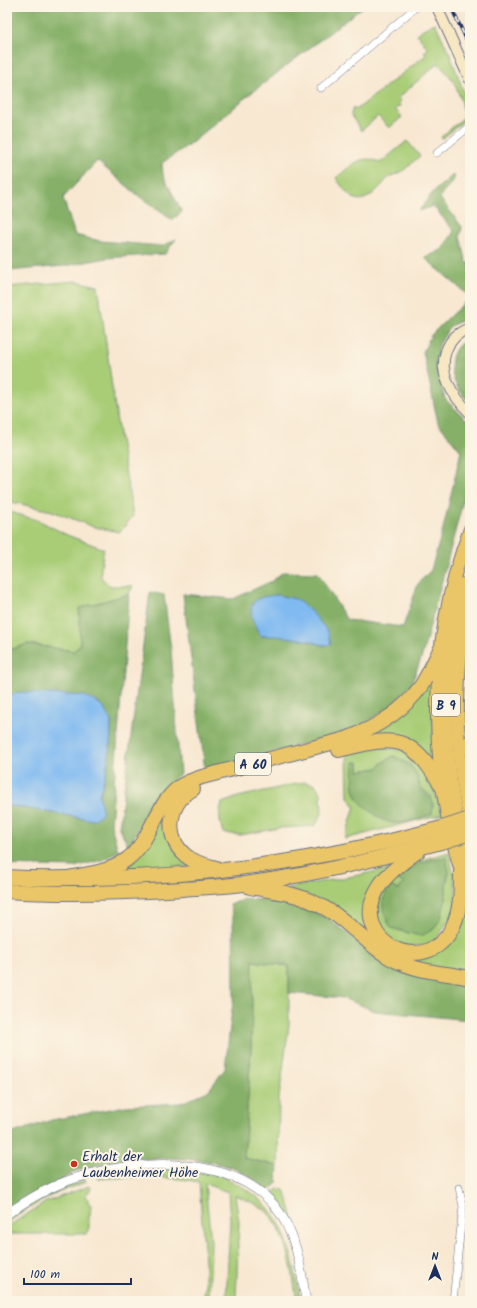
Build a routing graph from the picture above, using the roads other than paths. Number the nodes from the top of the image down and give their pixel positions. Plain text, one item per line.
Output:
1 (416, 7) edge
2 (438, 7) edge
3 (470, 80) edge
4 (321, 88) dead end
5 (470, 126) edge
6 (437, 153) dead end
7 (470, 328) edge
8 (470, 413) edge
9 (470, 529) edge
10 (470, 539) edge
11 (470, 586) edge
12 (470, 632) edge
13 (440, 650) junction
14 (469, 745) edge
15 (470, 777) edge
16 (443, 788) junction
17 (470, 820) edge
18 (470, 833) edge
19 (444, 834) junction
20 (423, 847) junction
21 (226, 870) junction
22 (465, 871) edge
23 (7, 877) edge
24 (68, 878) junction
25 (235, 885) junction
26 (7, 891) edge
27 (470, 898) edge
28 (470, 978) edge
29 (459, 1188) dead end
30 (7, 1214) edge
31 (306, 1301) edge
32 (453, 1301) edge

1 - 4 street
2 - 3 main road
5 - 6 street
7 - 8 main road
9 - 13 highway
10 - 22 highway, B 9
11 - 17 highway, B 9
12 - 14 highway
13 - 16 highway
13 - 24 highway, A 60
14 - 15 highway
16 - 21 highway
16 - 22 highway
17 - 19 highway, A 60, bridge
18 - 19 highway, A 60, bridge
19 - 20 highway, A 60
19 - 21 highway, A 60
20 - 22 highway, A 60
20 - 25 highway, A 60
21 - 24 highway, A 60
22 - 27 highway
23 - 24 highway, A 60
25 - 26 highway, A 60
25 - 28 highway
29 - 32 street
30 - 31 street

